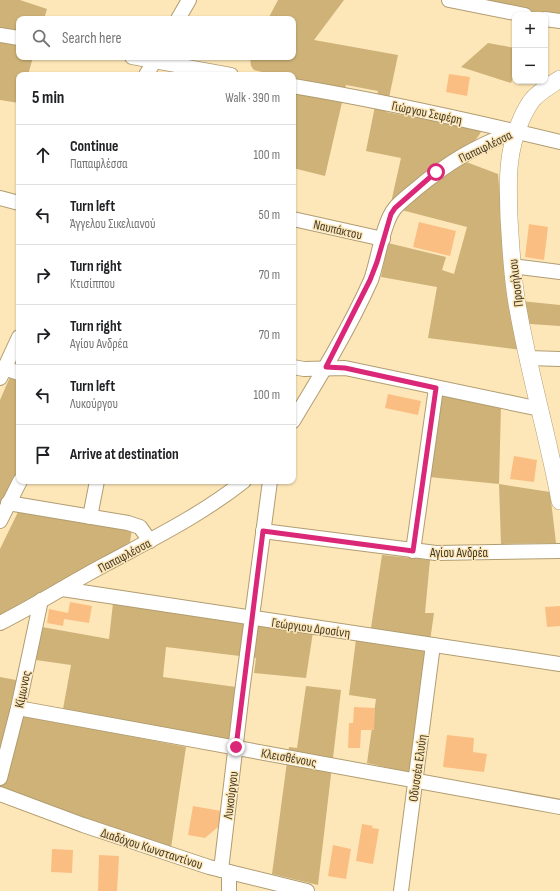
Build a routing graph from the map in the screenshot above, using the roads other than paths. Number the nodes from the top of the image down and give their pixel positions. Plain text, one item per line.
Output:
1 (189, 0) edge
2 (450, 0) edge
3 (512, 12) edge
4 (180, 16) edge
5 (548, 19) edge
6 (560, 21) edge
7 (0, 35) edge
8 (16, 38) edge
9 (154, 60) edge
10 (160, 60) edge
11 (148, 72) edge
12 (216, 72) edge
13 (560, 80) edge
14 (296, 86) edge
15 (516, 131) junction
16 (560, 142) edge
17 (0, 198) edge
18 (16, 202) edge
19 (296, 220) edge
20 (383, 239) junction
21 (512, 266) junction
22 (560, 272) edge
23 (16, 343) edge
24 (528, 358) junction
25 (560, 359) edge
26 (326, 367) junction
27 (296, 368) edge
28 (2, 373) edge
29 (16, 373) edge
30 (436, 388) junction
31 (540, 409) junction
32 (296, 416) edge
33 (554, 446) edge
34 (18, 484) edge
35 (97, 484) edge
36 (240, 484) edge
37 (270, 484) edge
38 (560, 501) edge
39 (8, 503) junction
40 (90, 517) junction
41 (0, 521) edge
42 (263, 531) junction
43 (150, 541) junction
44 (413, 551) junction
45 (560, 551) edge
46 (62, 589) junction
47 (41, 600) junction
48 (252, 619) junction
49 (0, 623) edge
50 (433, 645) junction
51 (560, 664) edge
52 (18, 708) junction
53 (236, 747) junction
54 (0, 778) edge
55 (415, 780) junction
56 (0, 794) edge
57 (560, 807) edge
58 (225, 871) junction
59 (229, 891) edge
60 (307, 891) edge
61 (401, 891) edge

1 - 4 street
2 - 3 street
5 - 6 street
7 - 8 street
9 - 11 street
10 - 12 street
13 - 15 street, Προσήλιου
14 - 15 street, Γιώργου Σεφέρη
15 - 16 street, Γιώργου Σεφέρη
15 - 20 street, Παπαφλέσσα
15 - 21 street, Προσήλιου
17 - 18 street
19 - 20 street, Ναυπάκτου
20 - 26 street, Παπαφλέσσα
21 - 22 street
21 - 24 street, Προσήλιου
23 - 28 street
24 - 25 street
24 - 31 street, Προσήλιου
26 - 27 street
26 - 30 street
26 - 32 street, Παπαφλέσσα
28 - 29 street
30 - 31 street
30 - 44 street
31 - 33 street, Προσήλιου
33 - 38 street, Προσήλιου
34 - 39 street
35 - 40 street
36 - 43 street, Παπαφλέσσα
37 - 42 street, Λυκούργου
39 - 40 street
39 - 41 street
40 - 43 street
42 - 44 street, Αγίου Ανδρέα
42 - 48 street, Λυκούργου
43 - 46 street, Παπαφλέσσα
44 - 45 street, Αγίου Ανδρέα
46 - 47 street, Παπαφλέσσα
46 - 48 street, Γεώργιου Δροσίνη
47 - 49 street, Παπαφλέσσα
47 - 52 street, Κίμωνος
48 - 50 street, Γεώργιου Δροσίνη
48 - 53 street, Λυκούργου
50 - 51 street, Γεώργιου Δροσίνη
50 - 55 street, Οδυσσέα Ελυύη
52 - 53 street, Κλεισθένους
52 - 54 street, Κίμωνος
53 - 55 street, Κλεισθένους
53 - 58 street, Λυκούργου
55 - 57 street, Κλεισθένους
55 - 61 street, Οδυσσέα Ελυύη
56 - 58 street, Διαδόχου Κωνσταντίνου
58 - 59 street, Λυκούργου
58 - 60 street, Διαδόχου Κωνσταντίνου

